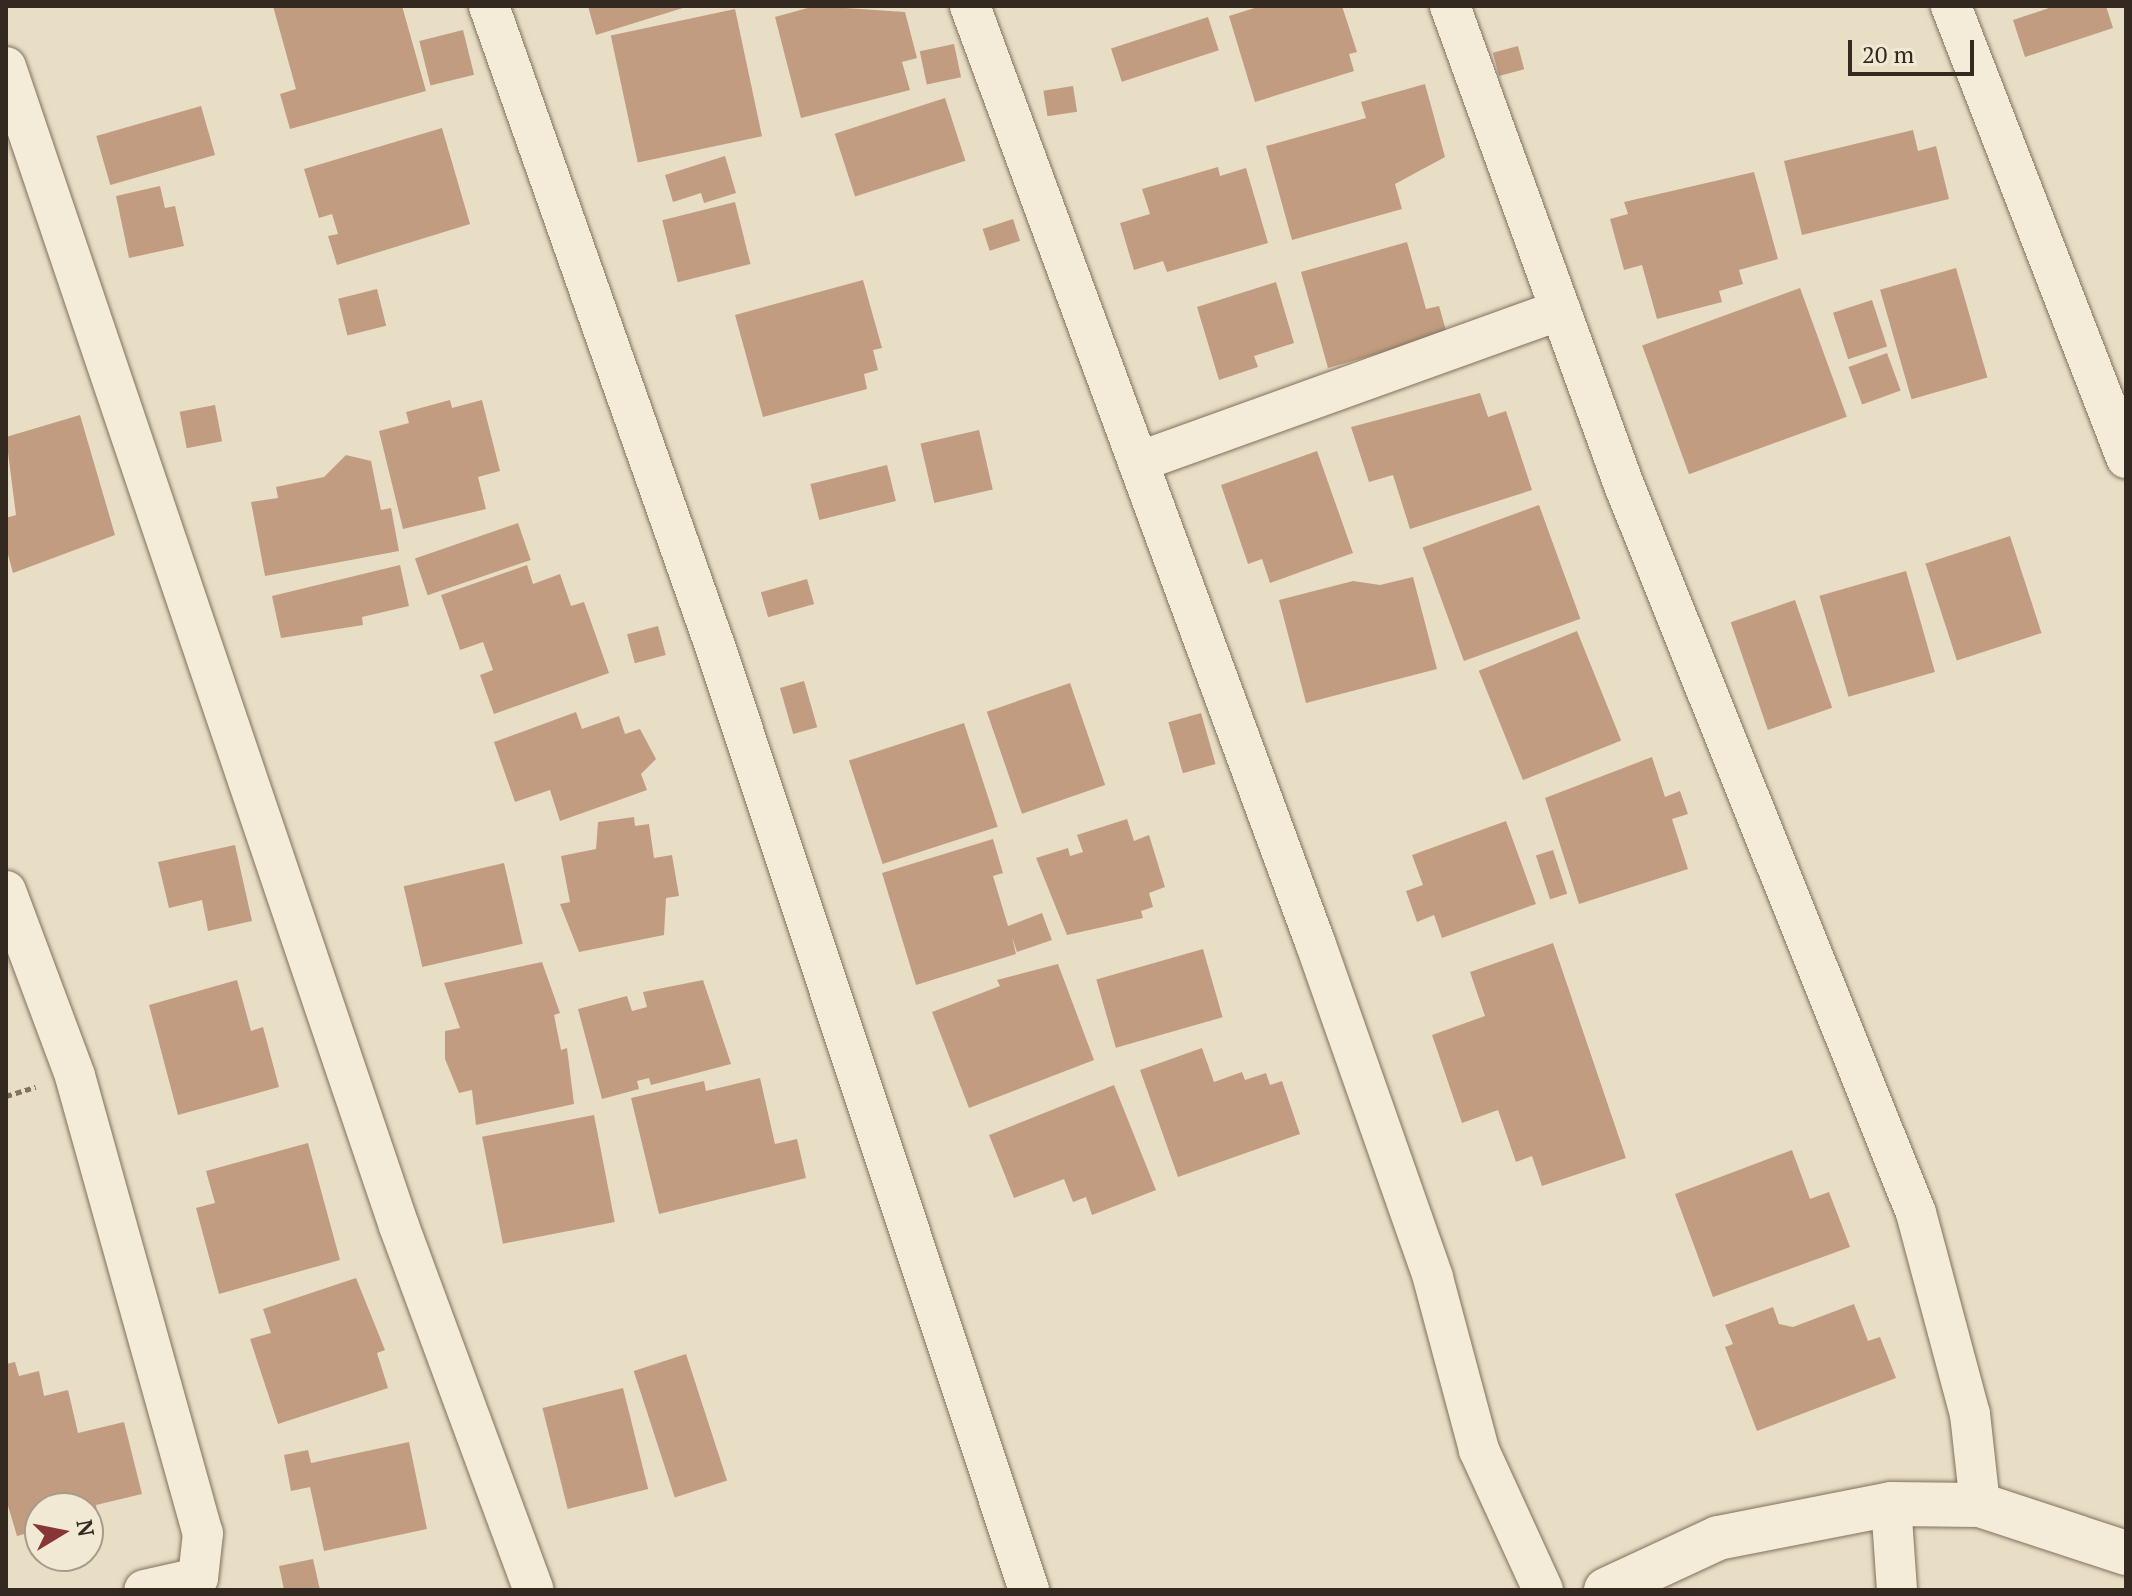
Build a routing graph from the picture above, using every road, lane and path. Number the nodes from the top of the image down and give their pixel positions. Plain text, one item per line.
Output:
1 (489, 6) edge
2 (970, 6) edge
3 (1450, 6) edge
4 (1951, 6) edge
5 (6, 67) edge
6 (1561, 310) junction
7 (2126, 458) edge
8 (1138, 462) junction
9 (6, 891) edge
10 (1891, 1504) junction
11 (1980, 1505) junction
12 (2126, 1553) edge
13 (144, 1590) edge
14 (534, 1590) edge
15 (1029, 1590) edge
16 (1543, 1590) edge
17 (1606, 1590) edge
18 (1897, 1590) edge

1 - 15 street
2 - 8 street
3 - 6 street
4 - 7 street
5 - 14 street
6 - 8 street
6 - 11 street
8 - 16 street
9 - 13 street
10 - 11 street
10 - 17 street
10 - 18 street
11 - 12 street

